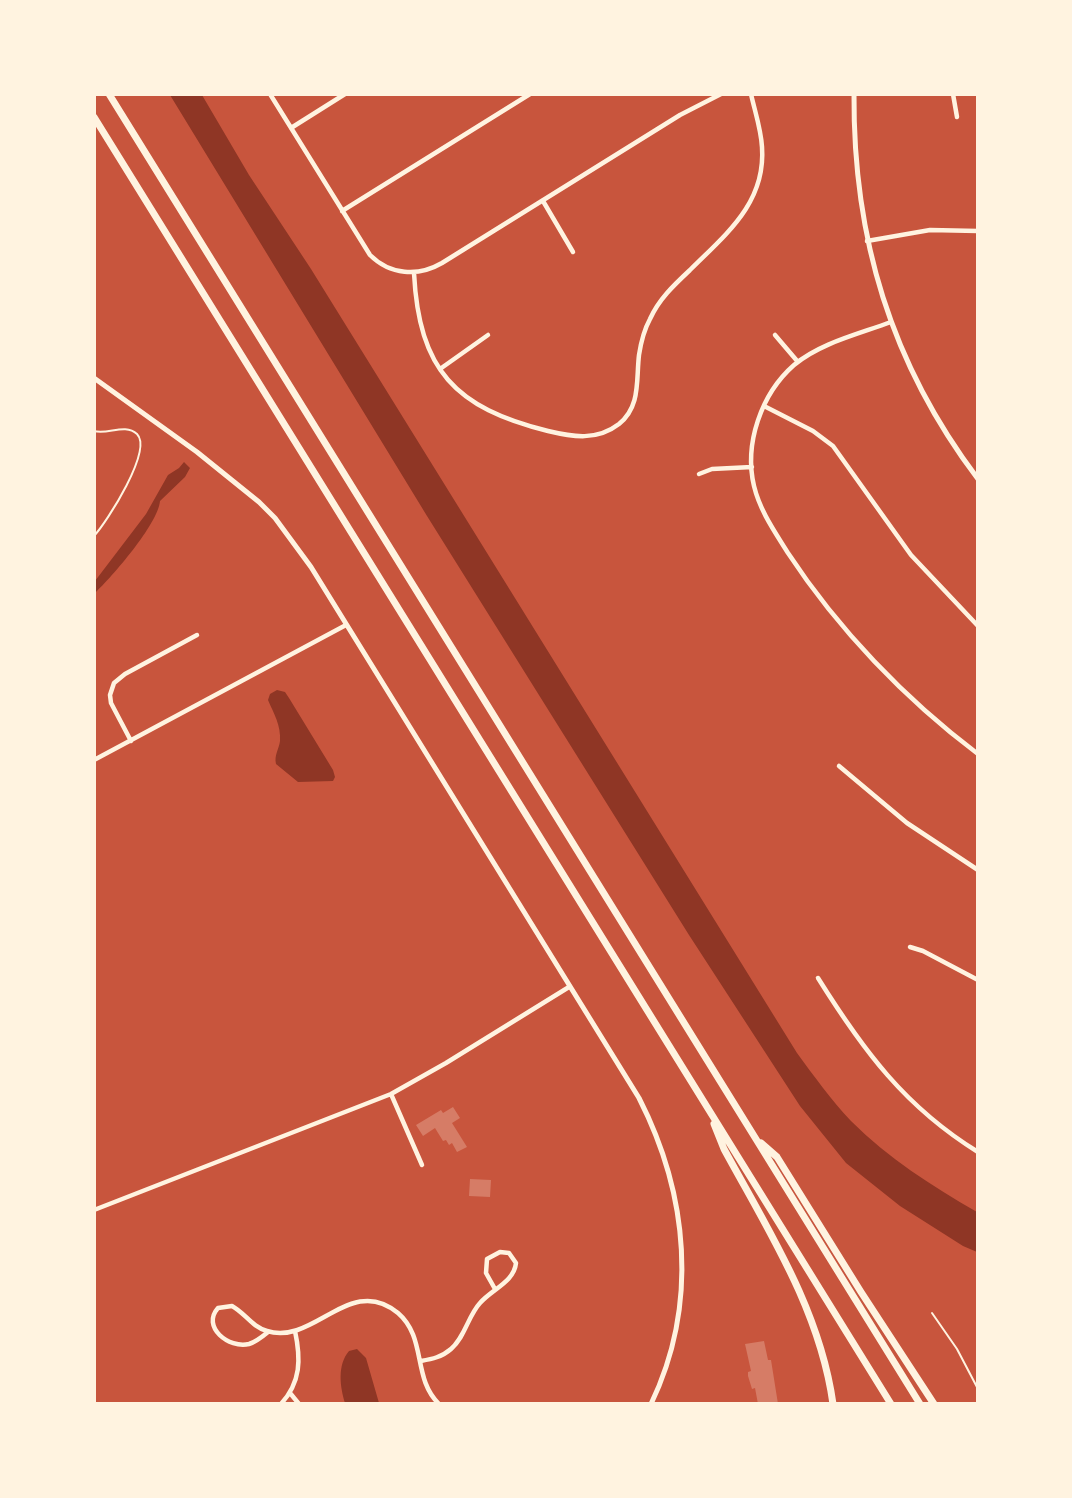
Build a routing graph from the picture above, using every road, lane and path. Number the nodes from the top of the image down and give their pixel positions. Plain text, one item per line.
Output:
1 (108, 94) edge
2 (270, 94) edge
3 (345, 94) edge
4 (530, 94) edge
5 (721, 94) edge
6 (751, 94) edge
7 (854, 94) edge
8 (953, 94) edge
9 (94, 117) edge
10 (957, 117) dead end
11 (291, 128) junction
12 (543, 201) junction
13 (342, 211) junction
14 (978, 231) edge
15 (866, 241) junction
16 (573, 252) dead end
17 (414, 273) junction
18 (891, 322) junction
19 (488, 335) dead end
20 (775, 335) dead end
21 (798, 362) junction
22 (440, 369) junction
23 (94, 378) edge
24 (764, 406) junction
25 (94, 432) edge
26 (751, 467) junction
27 (699, 474) dead end
28 (978, 479) edge
29 (94, 536) edge
30 (346, 625) junction
31 (978, 626) edge
32 (197, 635) dead end
33 (131, 741) junction
34 (978, 754) edge
35 (94, 760) edge
36 (839, 766) dead end
37 (978, 870) edge
38 (910, 947) dead end
39 (818, 978) dead end
40 (978, 980) edge
41 (569, 987) junction
42 (390, 1094) junction
43 (705, 1104) junction
44 (754, 1137) junction
45 (978, 1152) edge
46 (422, 1165) dead end
47 (94, 1210) edge
48 (495, 1289) junction
49 (932, 1313) dead end
50 (295, 1331) junction
51 (268, 1332) junction
52 (421, 1361) junction
53 (978, 1389) edge
54 (290, 1393) junction
55 (281, 1404) edge
56 (299, 1404) edge
57 (439, 1404) edge
58 (651, 1404) edge
59 (833, 1404) edge
60 (891, 1404) edge
61 (920, 1404) edge
62 (934, 1404) edge

1 - 44 highway
2 - 11 street
3 - 11 street
4 - 13 street
5 - 12 street
6 - 22 street
7 - 15 street
8 - 10 street
9 - 43 highway
11 - 13 street
12 - 16 street
12 - 17 street
13 - 17 street
14 - 15 street
15 - 18 street
17 - 22 street
18 - 21 street
18 - 28 street
19 - 22 street
20 - 21 street
21 - 24 street
23 - 30 street
24 - 26 street
24 - 31 street
25 - 29 path
26 - 27 street
26 - 34 street
30 - 33 street
30 - 41 street
32 - 33 street
33 - 35 street
36 - 37 street
38 - 40 street
39 - 45 street
41 - 42 street
41 - 58 street
42 - 46 street
42 - 47 street
43 - 59 highway
43 - 60 highway
44 - 61 highway
44 - 62 highway
48 - 48 street
48 - 52 street
49 - 53 lane
50 - 51 street
50 - 52 street
50 - 54 street
51 - 51 street
52 - 57 street
54 - 55 street
54 - 56 street

